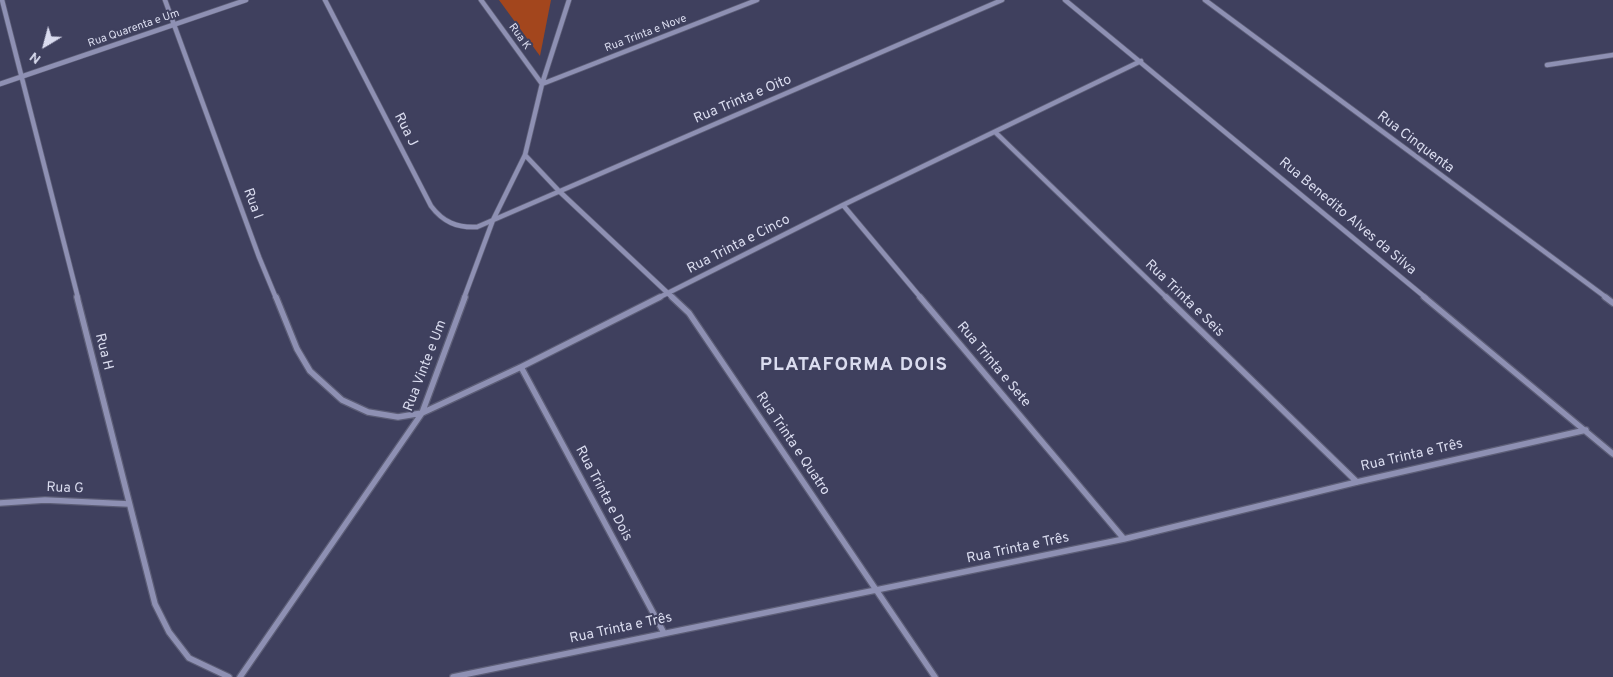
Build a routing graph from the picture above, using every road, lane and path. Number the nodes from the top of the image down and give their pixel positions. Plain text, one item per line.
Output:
1 (2, 0) edge
2 (165, 0) edge
3 (246, 0) edge
4 (325, 0) edge
5 (481, 0) edge
6 (569, 0) edge
7 (757, 0) edge
8 (1002, 0) edge
9 (1065, 0) edge
10 (1205, 0) edge
11 (175, 24) junction
12 (1613, 55) edge
13 (1141, 61) junction
14 (1547, 64) dead end
15 (22, 76) junction
16 (0, 84) edge
17 (542, 84) junction
18 (995, 132) junction
19 (525, 154) junction
20 (559, 192) junction
21 (843, 205) junction
22 (493, 220) junction
23 (670, 293) junction
24 (1613, 303) edge
25 (520, 368) junction
26 (342, 400) joint
27 (422, 413) junction
28 (1586, 430) junction
29 (1613, 454) edge
30 (1357, 482) junction
31 (0, 503) edge
32 (130, 504) junction
33 (1124, 539) junction
34 (877, 592) junction
35 (664, 633) junction
36 (229, 677) edge
37 (240, 677) edge
38 (453, 677) edge
39 (935, 677) edge

1 - 15 street, Rua H
2 - 11 street, Rua I
3 - 11 street, Rua Quarenta e Um
4 - 22 street, Rua J
5 - 17 street, Rua K
6 - 17 street, Rua Vinte e Um
7 - 17 street, Rua Trinta e Nove
8 - 20 street, Rua Trinta e Oito
9 - 13 street, Rua Benedito Alves da Silva
10 - 24 street, Rua Cinquenta
11 - 15 street, Rua Quarenta e Um
11 - 26 street, Rua I
12 - 14 street
13 - 18 street, Rua Trinta e Cinco
13 - 28 street, Rua Benedito Alves da Silva
15 - 16 street, Rua Quarenta e Um
15 - 32 street, Rua H
17 - 19 street, Rua Vinte e Um
18 - 21 street, Rua Trinta e Cinco
18 - 30 street, Rua Trinta e Seis
19 - 20 street, Rua Trinta e Quatro
19 - 22 street, Rua Vinte e Um
20 - 22 street, Rua Trinta e Oito
20 - 23 street, Rua Trinta e Quatro
21 - 23 street, Rua Trinta e Cinco
21 - 33 street, Rua Trinta e Sete
22 - 27 street, Rua Vinte e Um
23 - 25 street, Rua Trinta e Cinco
23 - 34 street, Rua Trinta e Quatro
25 - 27 street, Rua Trinta e Cinco
25 - 35 street, Rua Trinta e Dois
26 - 27 street, Rua Trinta e Cinco
27 - 37 street, Rua Vinte e Um
28 - 29 street, Rua Benedito Alves da Silva
28 - 30 street, Rua Trinta e Três
30 - 33 street, Rua Trinta e Três
31 - 32 street, Rua G
32 - 36 street, Rua H
33 - 34 street, Rua Trinta e Três
34 - 35 street, Rua Trinta e Três
34 - 39 street, Rua Trinta e Quatro
35 - 38 street, Rua Trinta e Três

